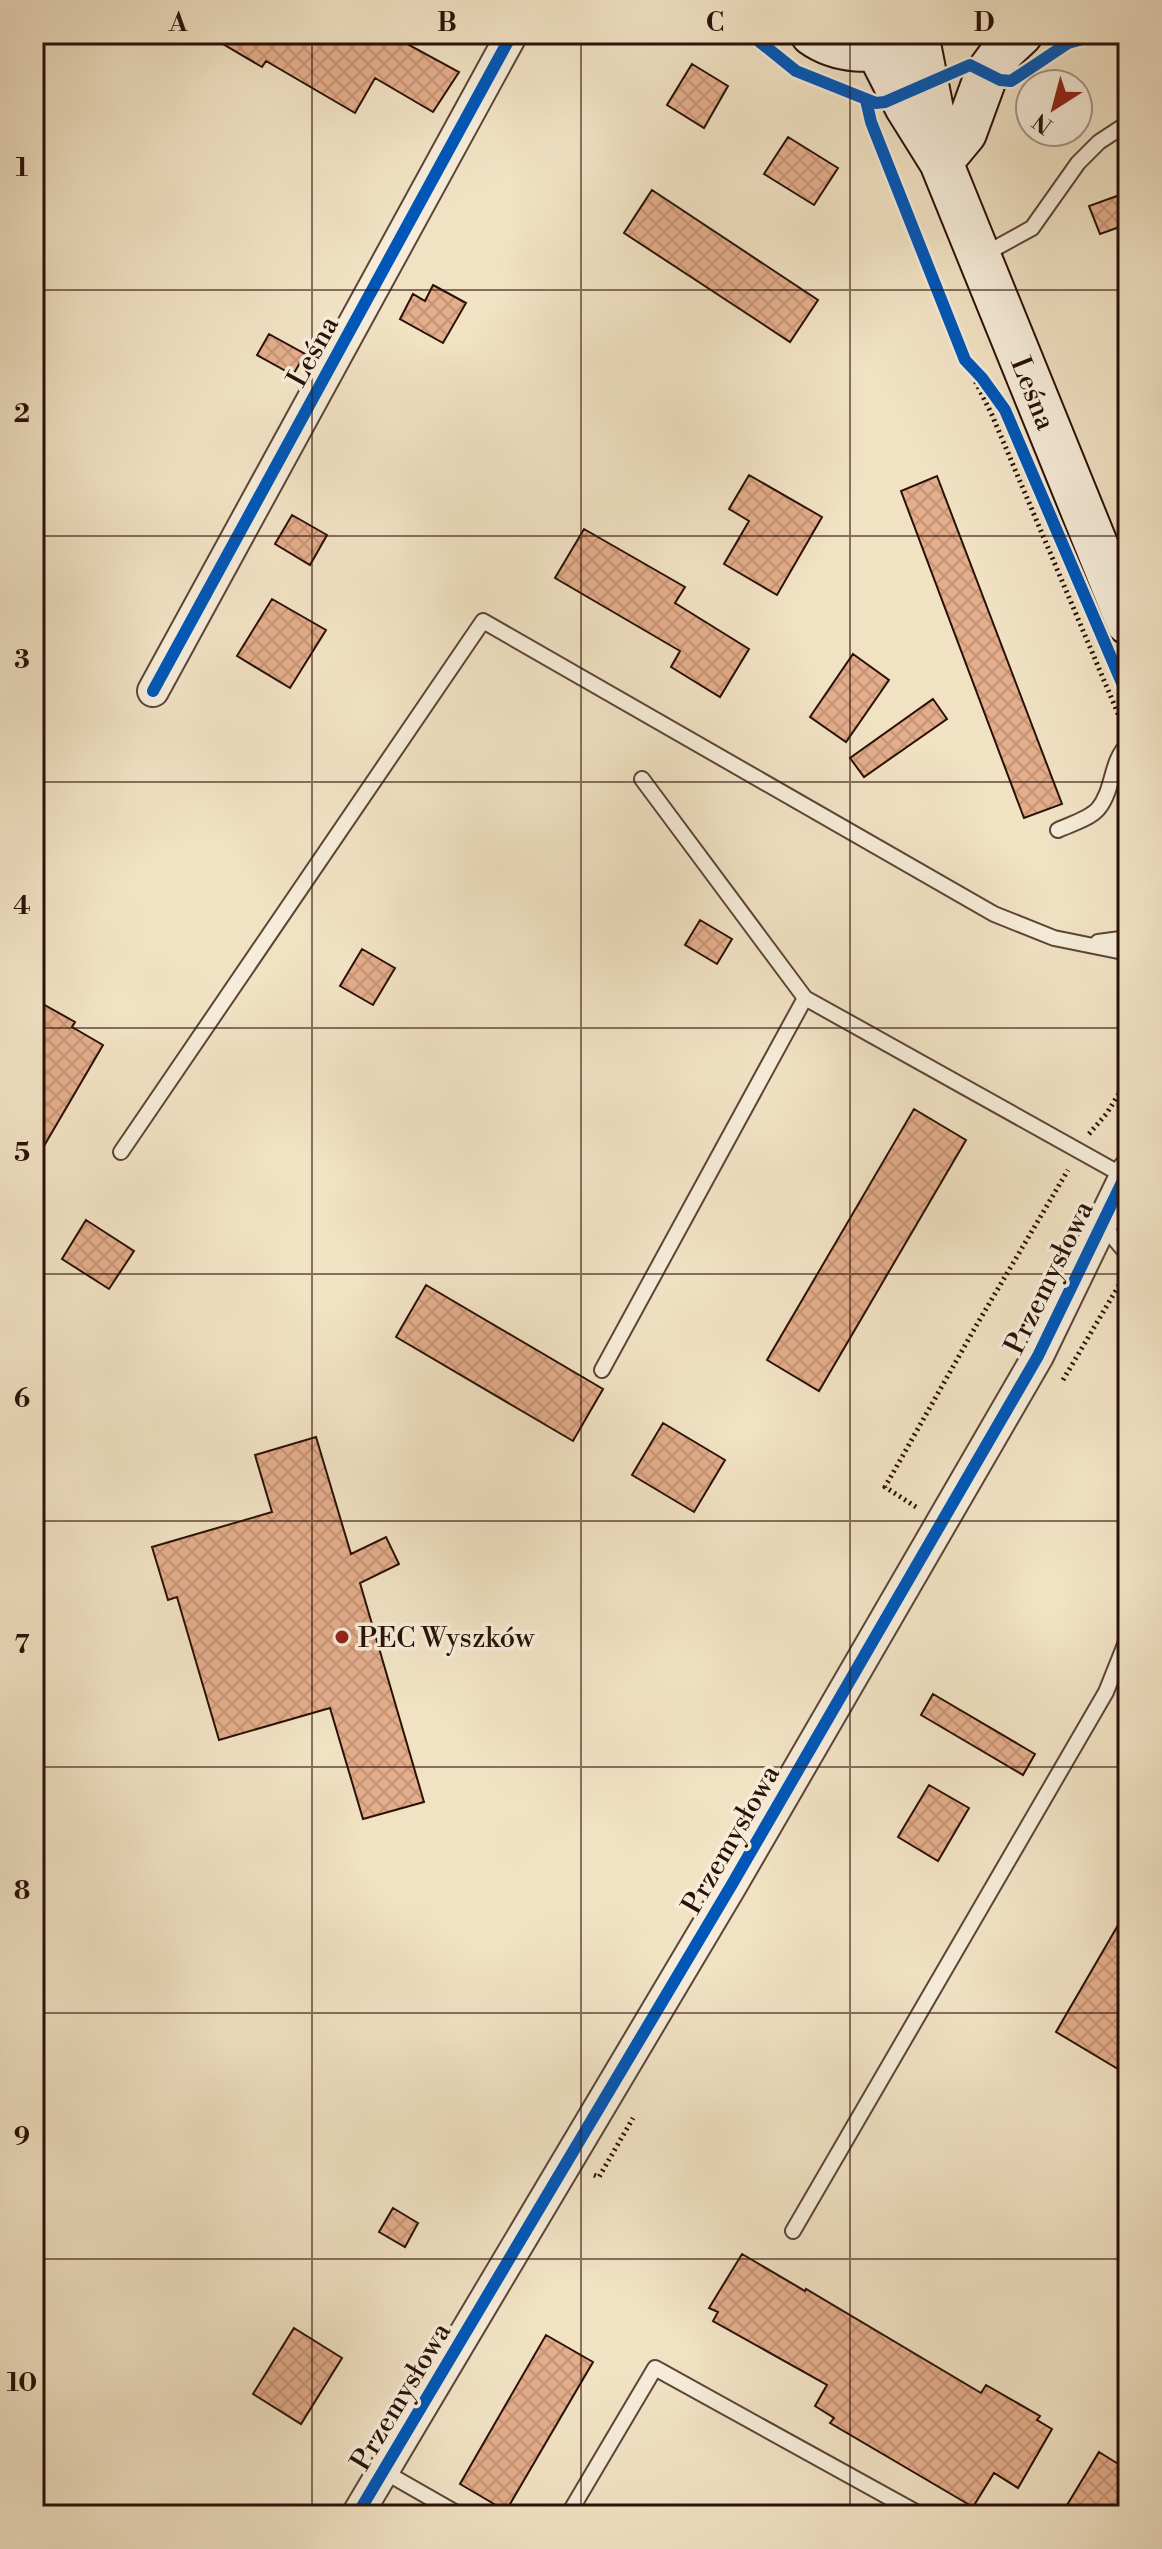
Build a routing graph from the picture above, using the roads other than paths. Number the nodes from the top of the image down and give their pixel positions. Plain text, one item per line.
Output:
1 (512, 34) edge
2 (812, 34) edge
3 (917, 34) edge
4 (1021, 34) edge
5 (877, 49) junction
6 (1128, 123) edge
7 (941, 162) junction
8 (979, 257) junction
9 (1128, 623) edge
10 (153, 691) dead end
11 (1128, 744) edge
12 (642, 779) dead end
13 (1058, 830) dead end
14 (1128, 938) edge
15 (1082, 943) junction
16 (1128, 953) edge
17 (805, 998) junction
18 (121, 1152) dead end
19 (1127, 1167) edge
20 (1101, 1224) junction
21 (1128, 1255) edge
22 (602, 1370) dead end
23 (1128, 1637) edge
24 (793, 2231) dead end
25 (383, 2471) junction
26 (357, 2515) edge
27 (460, 2515) edge
28 (568, 2515) edge
29 (921, 2515) edge

1 - 10 street, Leśna
2 - 5 street
3 - 5 street
3 - 7 street, Leśna
4 - 7 street
5 - 7 street, Leśna
6 - 8 lane
7 - 8 street, Leśna
8 - 9 street, Leśna
11 - 13 lane
12 - 17 lane
14 - 15 lane
15 - 16 lane
15 - 18 lane
17 - 19 lane
17 - 22 lane
19 - 20 street, Przemysłowa
20 - 21 lane
20 - 25 street, Przemysłowa
23 - 24 lane
25 - 26 street, Przemysłowa
25 - 27 lane
28 - 29 lane

